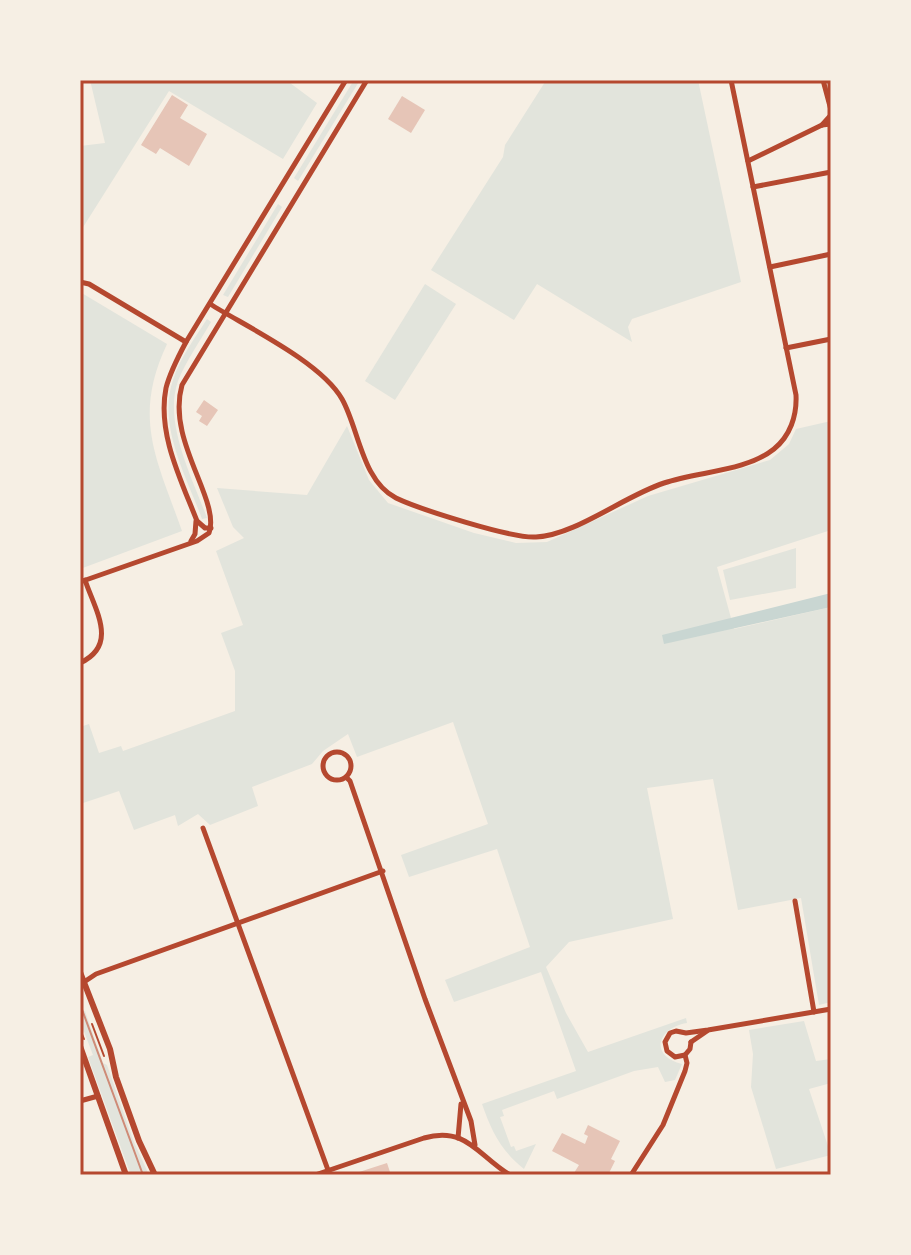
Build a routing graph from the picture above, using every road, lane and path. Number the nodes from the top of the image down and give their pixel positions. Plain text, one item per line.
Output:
1 (346, 80) edge
2 (367, 80) edge
3 (731, 80) edge
4 (823, 80) edge
5 (825, 88) junction
6 (831, 96) edge
7 (831, 115) edge
8 (831, 124) edge
9 (822, 125) junction
10 (748, 161) junction
11 (831, 172) edge
12 (753, 187) junction
13 (831, 254) edge
14 (770, 267) junction
15 (80, 282) edge
16 (210, 304) junction
17 (224, 313) junction
18 (831, 339) edge
19 (186, 342) junction
20 (786, 348) junction
21 (196, 518) junction
22 (201, 526) junction
23 (211, 528) junction
24 (201, 540) junction
25 (187, 544) junction
26 (82, 581) edge
27 (80, 663) edge
28 (346, 777) junction
29 (203, 828) dead end
30 (383, 871) junction
31 (795, 901) dead end
32 (239, 924) junction
33 (80, 972) edge
34 (82, 983) edge
35 (831, 1009) edge
36 (814, 1012) junction
37 (90, 1019) dead end
38 (708, 1030) junction
39 (686, 1033) junction
40 (691, 1042) junction
41 (80, 1046) edge
42 (685, 1055) junction
43 (106, 1062) dead end
44 (98, 1096) junction
45 (461, 1099) junction
46 (80, 1101) edge
47 (458, 1138) junction
48 (475, 1145) junction
49 (328, 1170) junction
50 (126, 1175) edge
51 (155, 1175) edge
52 (315, 1175) edge
53 (510, 1175) edge
54 (631, 1175) edge

1 - 16 street
2 - 17 street
3 - 10 street
4 - 5 street
5 - 6 street
5 - 7 street
7 - 9 street
8 - 9 street
9 - 10 street
10 - 12 street
11 - 12 street
12 - 14 street
13 - 14 street
14 - 20 street
15 - 19 street
16 - 17 street
16 - 19 street
17 - 20 street
17 - 23 street
18 - 20 street
19 - 21 street
21 - 22 street
21 - 25 street
22 - 23 street
22 - 24 street
23 - 24 street
24 - 25 street
25 - 26 street
26 - 27 street
28 - 28 street
28 - 30 street
29 - 32 street
30 - 32 street
30 - 45 street
31 - 36 street
32 - 34 street
32 - 49 street
33 - 34 street
34 - 51 street
35 - 36 street
36 - 38 street
37 - 43 path
38 - 39 street
38 - 40 street
39 - 40 street
39 - 42 street
40 - 42 street
41 - 44 street
42 - 54 street
44 - 46 street
44 - 50 street
45 - 47 street
45 - 48 street
47 - 48 street
47 - 49 street
48 - 53 street
49 - 52 street

